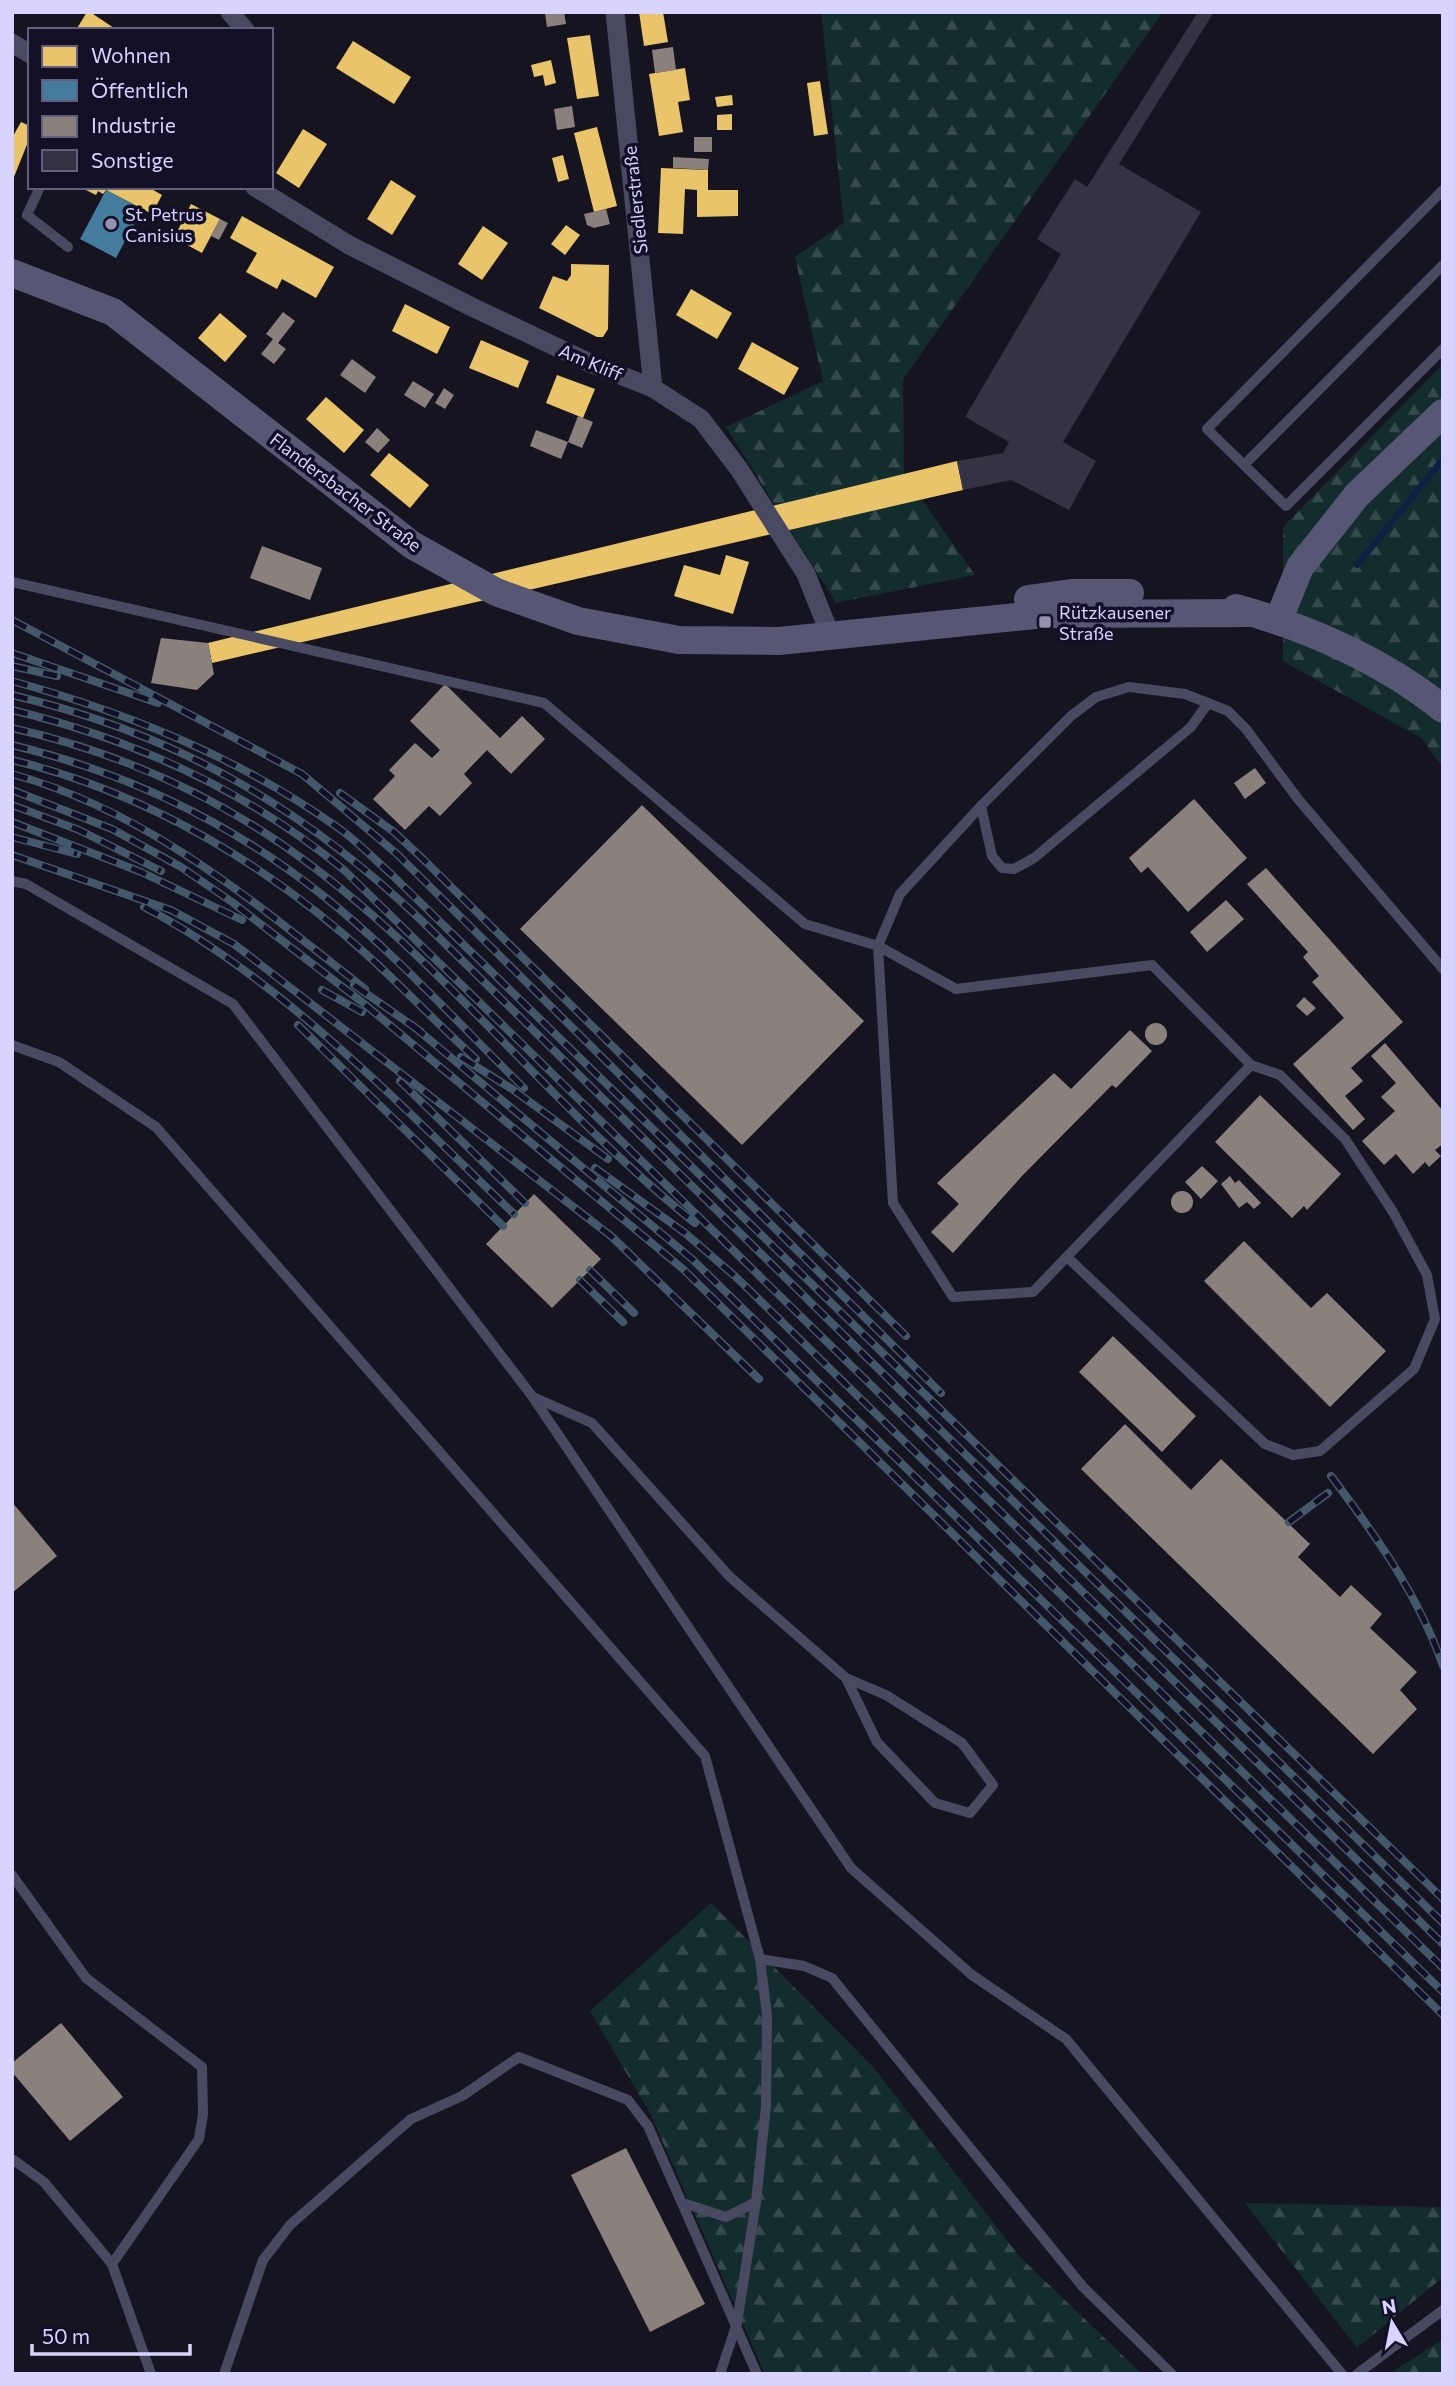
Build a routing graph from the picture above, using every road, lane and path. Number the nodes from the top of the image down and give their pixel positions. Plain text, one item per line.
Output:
1 (230, 12) edge
2 (615, 12) edge
3 (243, 28) edge
4 (12, 43) edge
5 (28, 53) edge
6 (39, 189) edge
7 (258, 189) edge
8 (1443, 190) edge
9 (68, 247) dead end
10 (1443, 265) edge
11 (12, 274) edge
12 (1443, 349) edge
13 (653, 388) junction
14 (1443, 413) edge
15 (1244, 465) junction
16 (12, 582) edge
17 (1265, 617) junction
18 (831, 637) junction
19 (1208, 702) junction
20 (1443, 709) edge
21 (981, 806) junction
22 (12, 881) edge
23 (877, 946) junction
24 (1443, 970) edge
25 (12, 1045) edge
26 (1251, 1065) junction
27 (1067, 1257) junction
28 (533, 1396) junction
29 (846, 1678) junction
30 (12, 1875) edge
31 (760, 1959) junction
32 (12, 2159) edge
33 (756, 2202) junction
34 (683, 2203) junction
35 (112, 2264) junction
36 (1443, 2311) edge
37 (737, 2323) junction
38 (151, 2374) edge
39 (224, 2374) edge
40 (720, 2374) edge
41 (757, 2374) edge
42 (1172, 2374) edge
43 (1342, 2374) edge
44 (1357, 2374) edge

1 - 3 street
2 - 13 street, Siedlerstraße
4 - 5 street
6 - 9 lane
7 - 13 street, Am Kliff
8 - 15 lane
10 - 15 lane
11 - 18 street, Flandersbacher Straße
12 - 15 lane
13 - 18 street, Am Kliff
14 - 17 street
16 - 23 lane
17 - 18 street, Flandersbacher Straße
17 - 20 street, Flandersbacher Straße
19 - 21 lane
19 - 21 lane
19 - 24 lane
21 - 23 lane
22 - 28 lane
23 - 26 lane
23 - 27 lane
25 - 31 lane
26 - 27 lane
26 - 27 lane
28 - 29 lane
28 - 43 lane
29 - 29 lane
30 - 35 lane
31 - 33 lane
31 - 42 lane
32 - 35 lane
33 - 34 lane
33 - 37 lane
34 - 37 lane
34 - 39 lane
35 - 38 lane
36 - 44 lane
37 - 40 lane
37 - 41 lane

